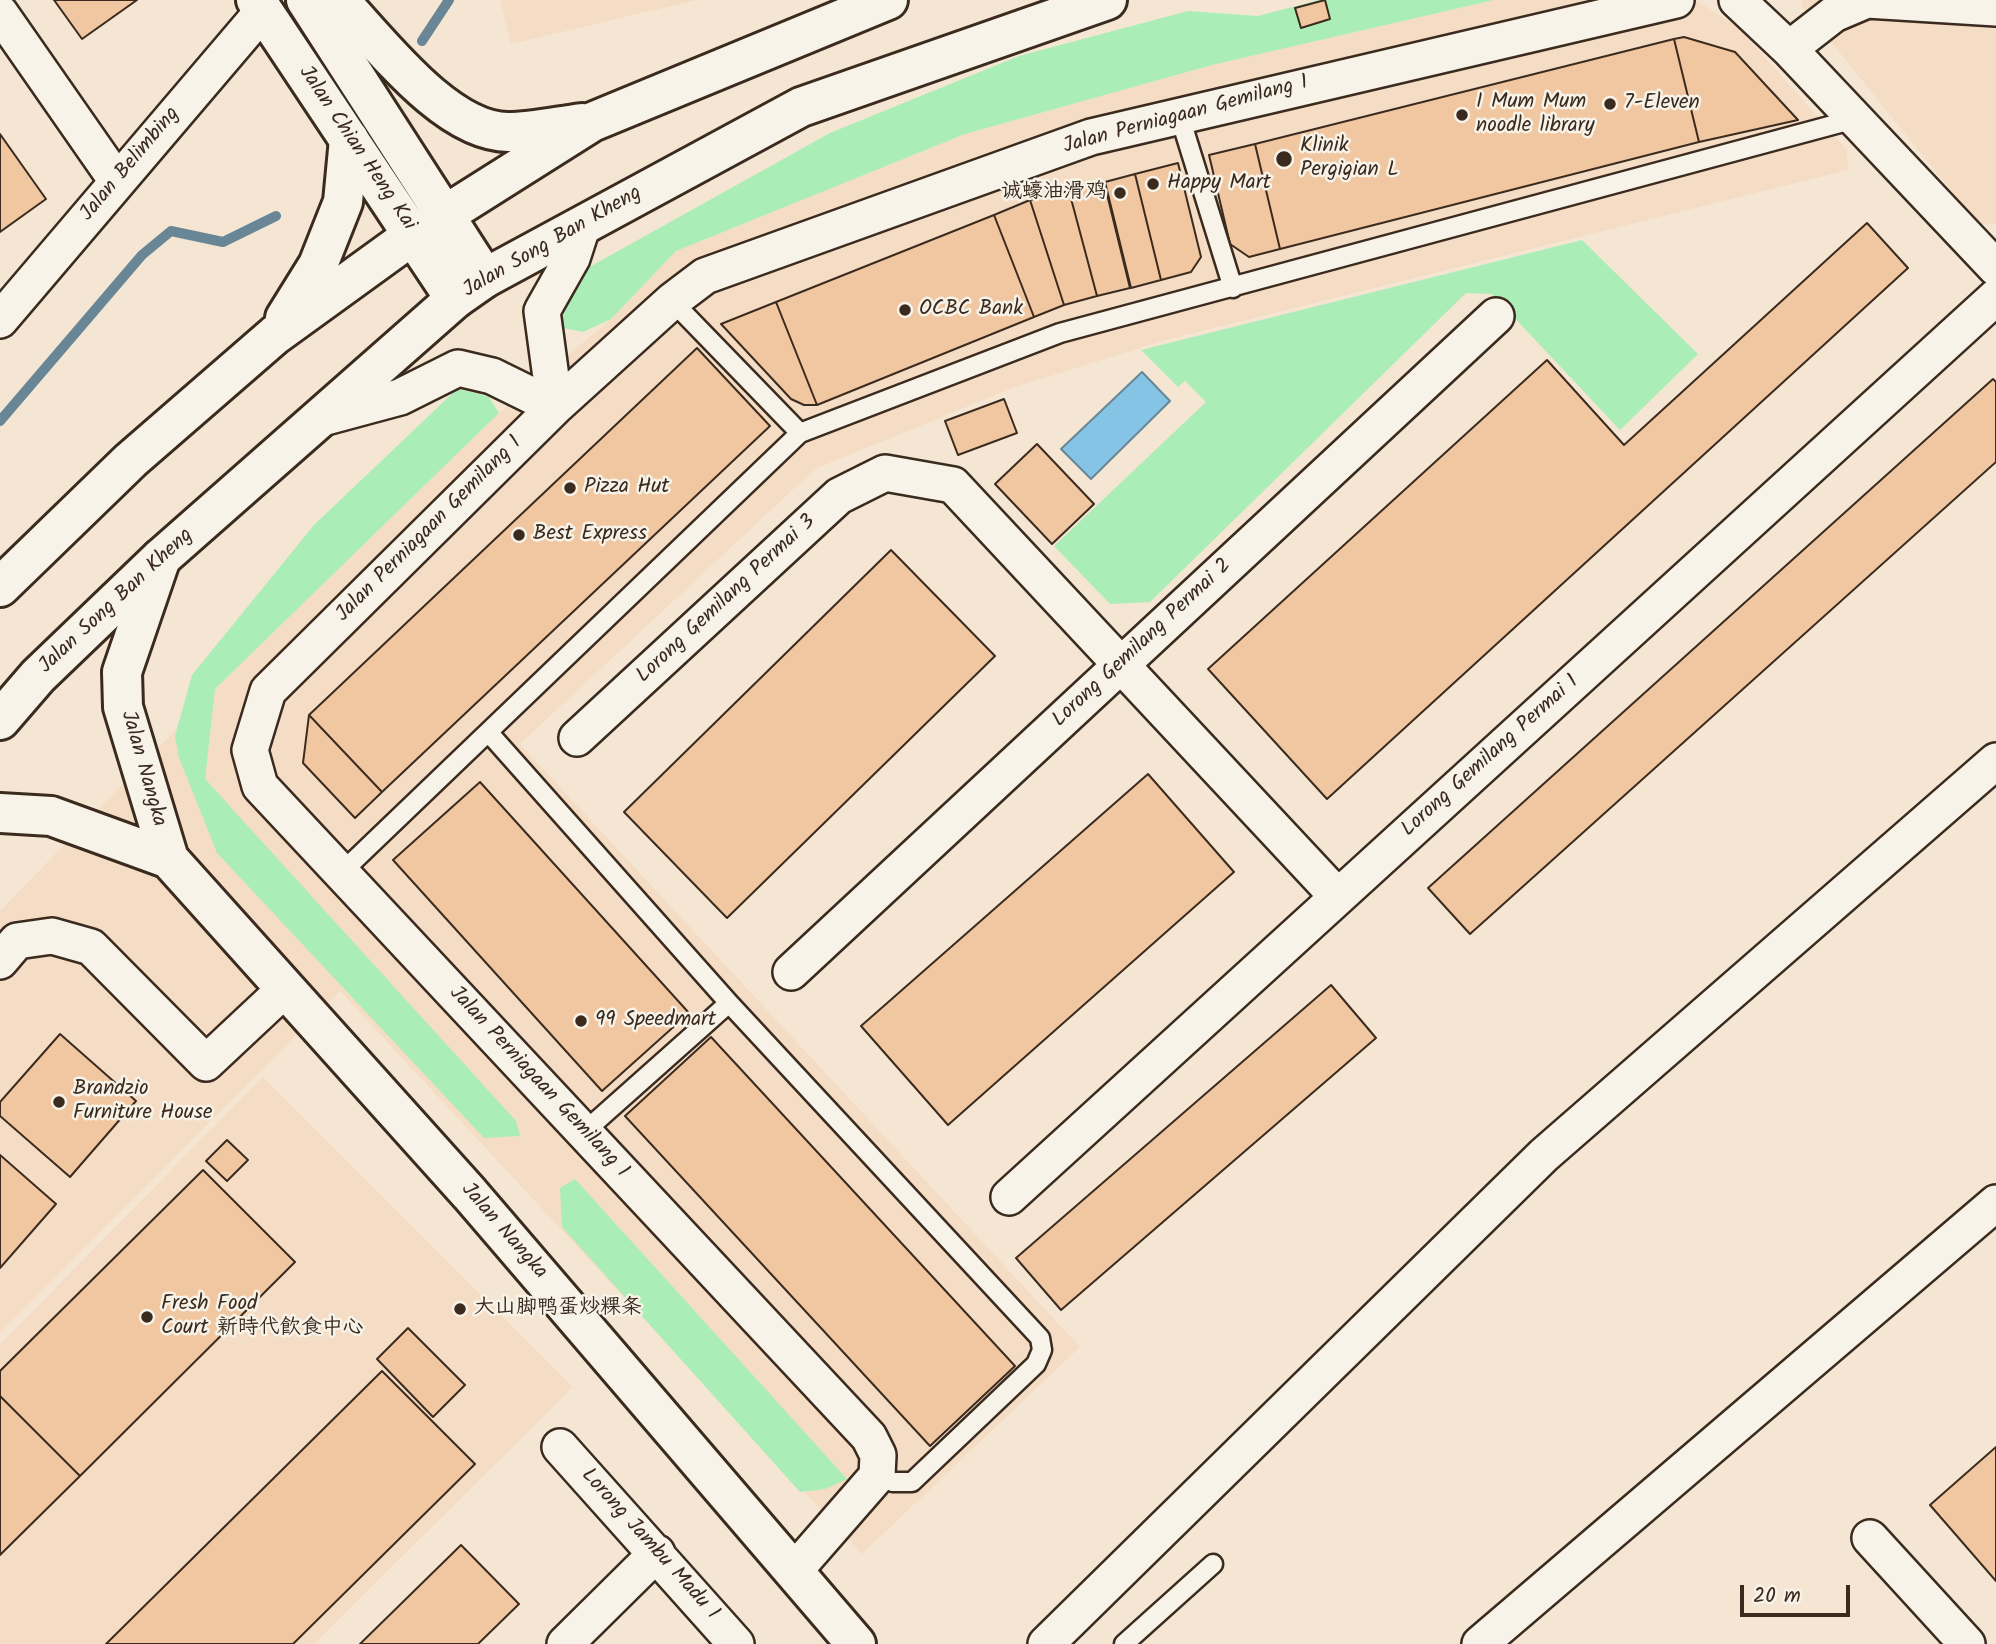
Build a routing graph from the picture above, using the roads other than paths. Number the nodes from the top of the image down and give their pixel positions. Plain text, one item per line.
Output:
1 (306, 0) edge
2 (339, 0) edge
3 (888, 0) edge
4 (1107, 0) edge
5 (1676, 0) edge
6 (1737, 0) edge
7 (260, 5) edge
8 (1996, 8) edge
9 (0, 13) edge
10 (1789, 49) junction
11 (1179, 114) junction
12 (1855, 118) junction
13 (592, 122) junction
14 (349, 139) junction
15 (117, 181) junction
16 (445, 214) junction
17 (583, 224) junction
18 (413, 235) junction
19 (1996, 268) edge
20 (1233, 288) junction
21 (470, 289) junction
22 (672, 301) junction
23 (1985, 308) edge
24 (1496, 316) dead end
25 (0, 320) edge
26 (275, 335) junction
27 (555, 407) junction
28 (322, 418) junction
29 (800, 433) junction
30 (161, 558) junction
31 (0, 587) edge
32 (1122, 665) junction
33 (0, 720) edge
34 (489, 733) junction
35 (577, 738) dead end
36 (1996, 761) edge
37 (0, 813) edge
38 (169, 859) junction
39 (341, 873) junction
40 (1338, 897) junction
41 (0, 961) edge
42 (791, 972) dead end
43 (285, 989) junction
44 (729, 1003) junction
45 (584, 1132) junction
46 (1009, 1197) dead end
47 (1996, 1203) edge
48 (560, 1447) dead end
49 (877, 1476) junction
50 (1870, 1538) dead end
51 (657, 1553) junction
52 (1213, 1563) dead end
53 (794, 1570) junction
54 (565, 1644) edge
55 (737, 1644) edge
56 (856, 1644) edge
57 (1046, 1644) edge
58 (1124, 1644) edge
59 (1480, 1644) edge
60 (1967, 1644) edge

1 - 16 main road, Jalan Chian Heng Kai
2 - 13 main road
3 - 13 main road
4 - 17 main road, Jalan Song Ban Kheng
5 - 11 street, Jalan Perniagaan Gemilang 1
6 - 10 street
7 - 14 main road, Jalan Chian Heng Kai
7 - 15 street, Jalan Belimbing
8 - 10 street
9 - 15 street
10 - 12 street
11 - 20 lane
11 - 22 street, Jalan Perniagaan Gemilang 1
12 - 19 street
12 - 20 lane
13 - 16 main road
14 - 18 main road, Jalan Chian Heng Kai
14 - 26 main road
15 - 25 street, Jalan Belimbing
16 - 18 main road
16 - 21 main road, Jalan Chian Heng Kai
17 - 21 main road, Jalan Song Ban Kheng
17 - 27 street
18 - 21 main road, Jalan Chian Heng Kai
18 - 26 main road
20 - 29 lane
21 - 28 main road, Jalan Song Ban Kheng
22 - 27 street, Jalan Perniagaan Gemilang 1
22 - 29 lane
23 - 40 street, Lorong Gemilang Permai 1
24 - 32 street, Lorong Gemilang Permai 2
26 - 31 main road
27 - 28 street
27 - 39 street, Jalan Perniagaan Gemilang 1
28 - 30 main road, Jalan Song Ban Kheng
29 - 34 lane
30 - 33 main road, Jalan Song Ban Kheng
30 - 38 main road, Jalan Nangka
32 - 35 street, Lorong Gemilang Permai 3
32 - 40 street
32 - 42 street, Lorong Gemilang Permai 2
34 - 39 lane
34 - 44 lane
36 - 57 street
37 - 38 main road, Jalan Nangka
38 - 43 main road, Jalan Nangka
39 - 45 street, Jalan Perniagaan Gemilang 1
40 - 46 street, Lorong Gemilang Permai 1
41 - 43 street
43 - 53 main road, Jalan Nangka
44 - 45 lane
44 - 49 lane
45 - 49 street, Jalan Perniagaan Gemilang 1
47 - 59 street
48 - 51 street, Lorong Jambu Madu 1
49 - 53 street
50 - 60 street
51 - 54 street
51 - 55 street, Lorong Jambu Madu 1
52 - 58 lane
53 - 56 main road, Jalan Nangka

